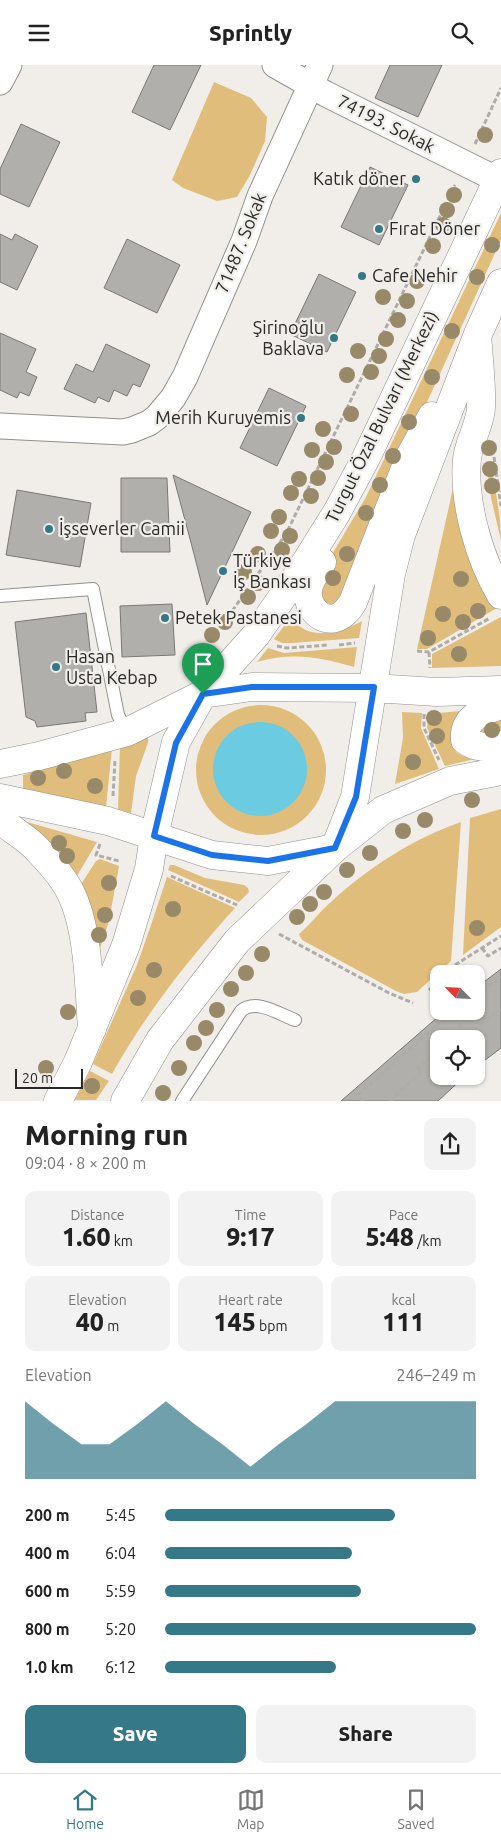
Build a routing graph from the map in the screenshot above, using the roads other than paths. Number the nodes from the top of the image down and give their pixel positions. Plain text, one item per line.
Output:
1 (9, 65) edge
2 (275, 65) edge
3 (315, 75) edge
4 (0, 83) edge
5 (499, 176) edge
6 (501, 283) edge
7 (478, 334) junction
8 (388, 411) junction
9 (0, 426) edge
10 (0, 597) edge
11 (499, 604) edge
12 (374, 687) junction
13 (501, 690) edge
14 (203, 694) junction
15 (501, 705) edge
16 (121, 743) junction
17 (501, 745) edge
18 (1, 760) edge
19 (501, 771) edge
20 (0, 798) edge
21 (0, 819) edge
22 (154, 836) junction
23 (335, 848) junction
24 (295, 1020) dead end
25 (92, 1029) junction
26 (58, 1101) edge
27 (125, 1101) edge
28 (182, 1101) edge

1 - 4 street
2 - 3 street, 74193. Sokak
3 - 5 street, 74193. Sokak
3 - 9 street, 71487. Sokak
5 - 8 main road, Turgut Özal Bulvarı (Merkezi)
6 - 7 main road
7 - 8 main road
7 - 11 main road
7 - 12 main road
8 - 14 main road, Turgut Özal Bulvarı (Merkezi)
10 - 16 lane
12 - 13 main road
12 - 14 main road
12 - 23 main road
14 - 16 main road
14 - 22 main road
15 - 17 main road
16 - 18 main road
19 - 23 main road
20 - 22 main road
21 - 25 main road
22 - 23 main road
22 - 25 main road
23 - 27 main road
24 - 28 lane
25 - 26 main road

